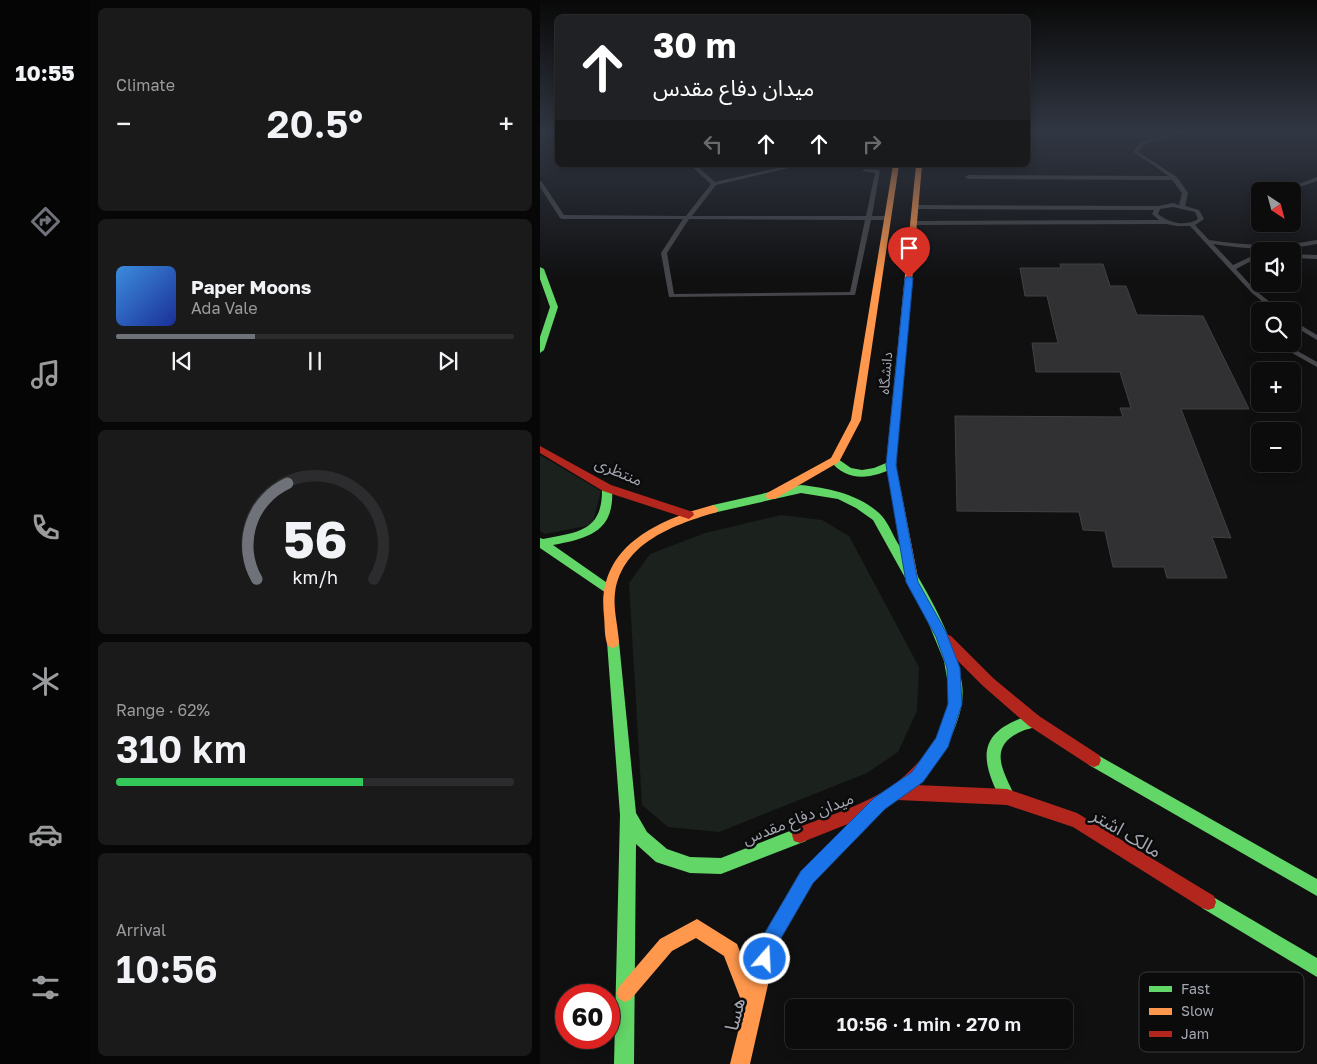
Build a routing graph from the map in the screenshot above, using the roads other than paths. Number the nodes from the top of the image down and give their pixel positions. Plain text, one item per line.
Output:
1 (710, 181) edge
2 (729, 181) edge
3 (876, 181) edge
4 (894, 181) edge
5 (919, 181) edge
6 (1177, 181) edge
7 (540, 183) edge
8 (714, 184) junction
9 (1182, 206) junction
10 (916, 207) junction
11 (1158, 208) junction
12 (687, 218) junction
13 (869, 218) junction
14 (888, 218) junction
15 (1165, 222) junction
16 (914, 223) junction
17 (1192, 224) junction
18 (1209, 242) junction
19 (1317, 242) edge
20 (1301, 256) edge
21 (1317, 257) edge
22 (1251, 258) edge
23 (1232, 268) junction
24 (540, 269) edge
25 (1267, 302) edge
26 (1301, 328) edge
27 (1317, 338) edge
28 (540, 350) edge
29 (1293, 352) edge
30 (1317, 366) edge
31 (540, 449) edge
32 (835, 460) junction
33 (891, 465) junction
34 (607, 488) junction
35 (771, 496) junction
36 (689, 515) junction
37 (541, 543) edge
38 (912, 582) junction
39 (608, 590) junction
40 (942, 636) junction
41 (1034, 721) junction
42 (897, 792) junction
43 (1007, 797) junction
44 (880, 804) junction
45 (628, 814) junction
46 (1317, 888) edge
47 (1317, 968) edge
48 (625, 993) junction
49 (753, 1008) junction
50 (624, 1064) edge
51 (740, 1064) edge

1 - 8 lane
2 - 8 lane
3 - 13 lane
4 - 14 main road, دانشگاه
5 - 10 main road, دانشگاه
6 - 9 lane
7 - 12 lane
8 - 12 lane
9 - 11 lane
9 - 17 lane
10 - 11 lane
10 - 16 main road, دانشگاه
11 - 15 lane
12 - 13 lane
12 - 13 lane
13 - 14 lane
14 - 32 main road, دانشگاه
15 - 16 lane
15 - 17 lane
16 - 33 main road, دانشگاه
17 - 18 lane
18 - 19 lane
18 - 23 lane
20 - 21 lane
22 - 23 lane
23 - 25 lane
24 - 28 main road
26 - 27 lane
29 - 30 lane
31 - 34 main road, منتظری
32 - 33 main road
32 - 35 main road
33 - 38 main road, دانشگاه
34 - 36 main road, منتظری
34 - 37 main road
35 - 36 main road, میدان دفاع مقدس
35 - 38 main road, میدان دفاع مقدس
36 - 39 main road, میدان دفاع مقدس
37 - 39 main road
38 - 40 main road, میدان دفاع مقدس
39 - 45 main road, میدان دفاع مقدس
40 - 41 main road
40 - 42 main road, میدان دفاع مقدس
41 - 43 main road
41 - 46 main road
42 - 43 main road, مالک اشتر
42 - 44 main road, میدان دفاع مقدس
43 - 47 main road, مالک اشتر
44 - 45 main road, میدان دفاع مقدس
44 - 49 main road, هسا
45 - 48 main road
48 - 49 main road
48 - 50 main road
49 - 51 main road, هسا

